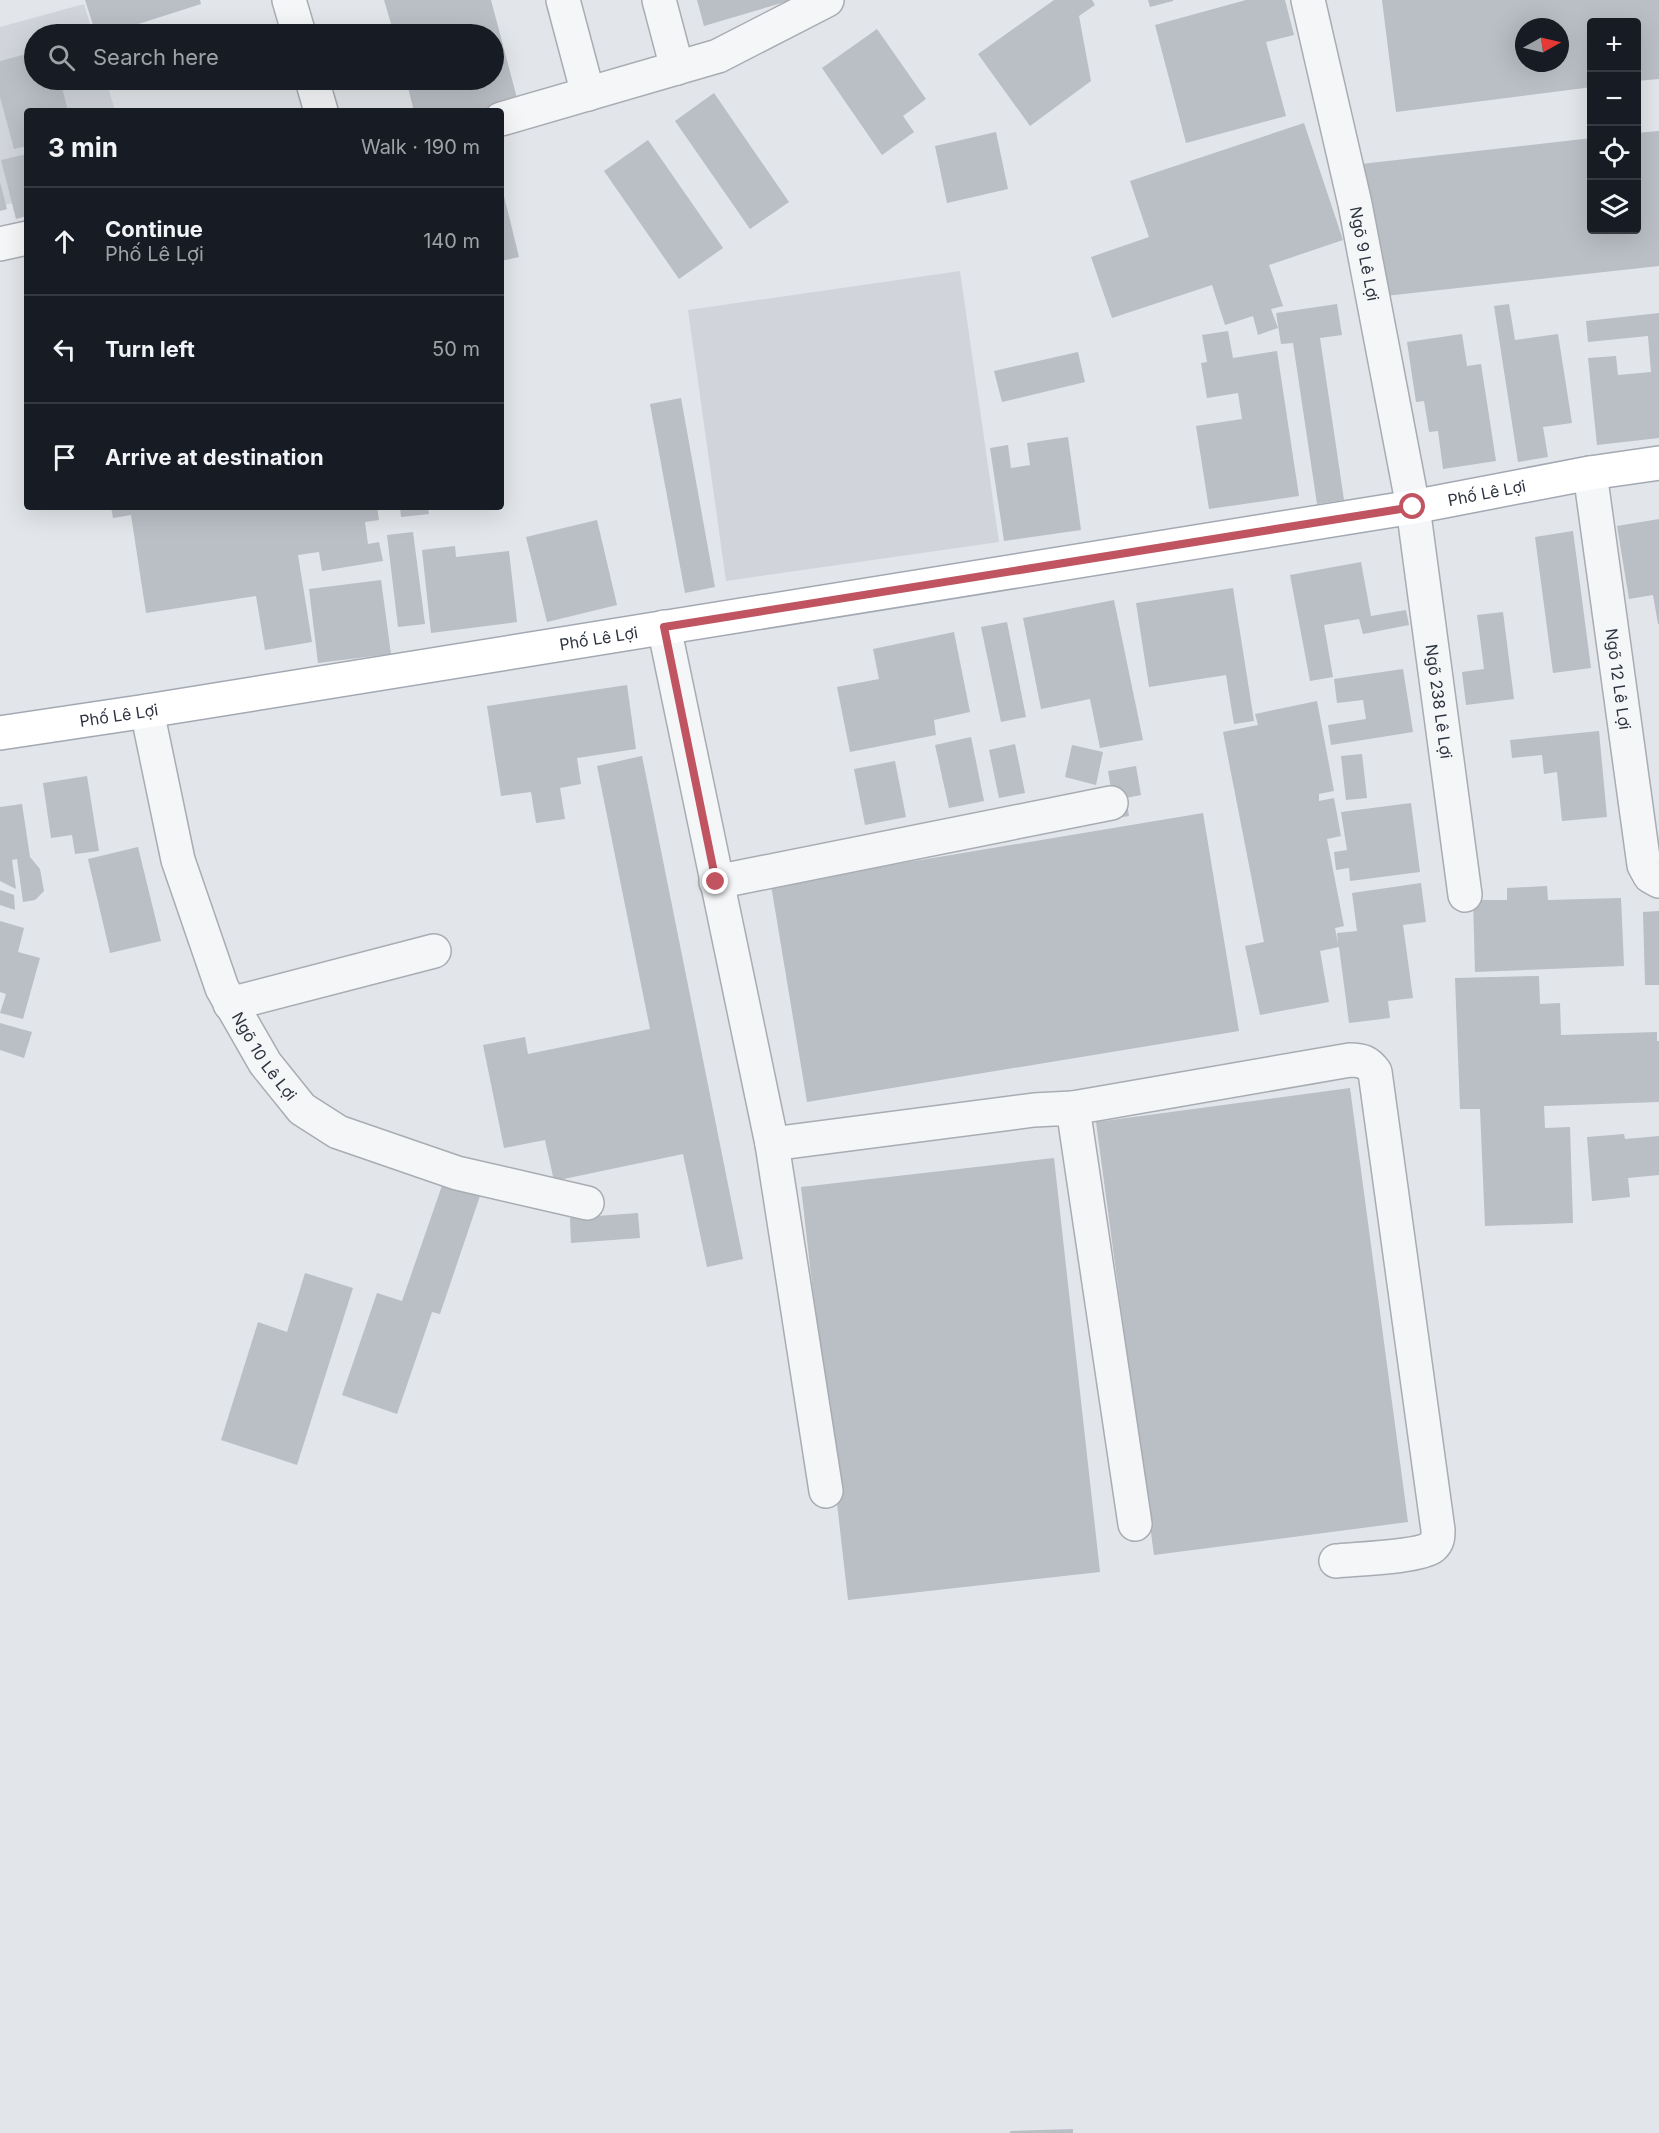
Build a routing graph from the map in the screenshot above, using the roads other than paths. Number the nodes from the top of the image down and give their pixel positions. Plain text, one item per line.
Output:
1 (289, 0) edge
2 (563, 0) edge
3 (658, 0) edge
4 (827, 0) edge
5 (1308, 0) edge
6 (296, 24) edge
7 (677, 68) junction
8 (315, 90) edge
9 (588, 94) junction
10 (320, 108) edge
11 (504, 118) edge
12 (24, 239) edge
13 (0, 244) edge
14 (1659, 463) edge
15 (1590, 473) junction
16 (1413, 507) junction
17 (664, 627) junction
18 (147, 711) junction
19 (0, 733) edge
20 (1111, 803) dead end
21 (1659, 881) edge
22 (716, 882) junction
23 (1465, 895) dead end
24 (434, 951) dead end
25 (230, 1004) junction
26 (1073, 1108) junction
27 (772, 1144) junction
28 (587, 1203) dead end
29 (826, 1491) dead end
30 (1135, 1524) dead end
31 (1336, 1561) dead end

1 - 6 street
2 - 9 street
3 - 7 street
4 - 7 street
5 - 16 street, Ngõ 9 Lê Lợi
7 - 9 street
8 - 10 street
9 - 11 street
12 - 13 street
14 - 15 main road, Phố Lê Lợi
15 - 16 main road, Phố Lê Lợi
15 - 21 street, Ngõ 12 Lê Lợi
16 - 17 main road, Phố Lê Lợi
16 - 23 street, Ngõ 238 Lê Lợi
17 - 18 main road, Phố Lê Lợi
17 - 22 street
18 - 19 main road, Phố Lê Lợi
18 - 25 street, Ngõ 10 Lê Lợi
20 - 22 street
22 - 27 street
24 - 25 street
25 - 28 street, Ngõ 10 Lê Lợi
26 - 27 street
26 - 30 street
26 - 31 street
27 - 29 street

